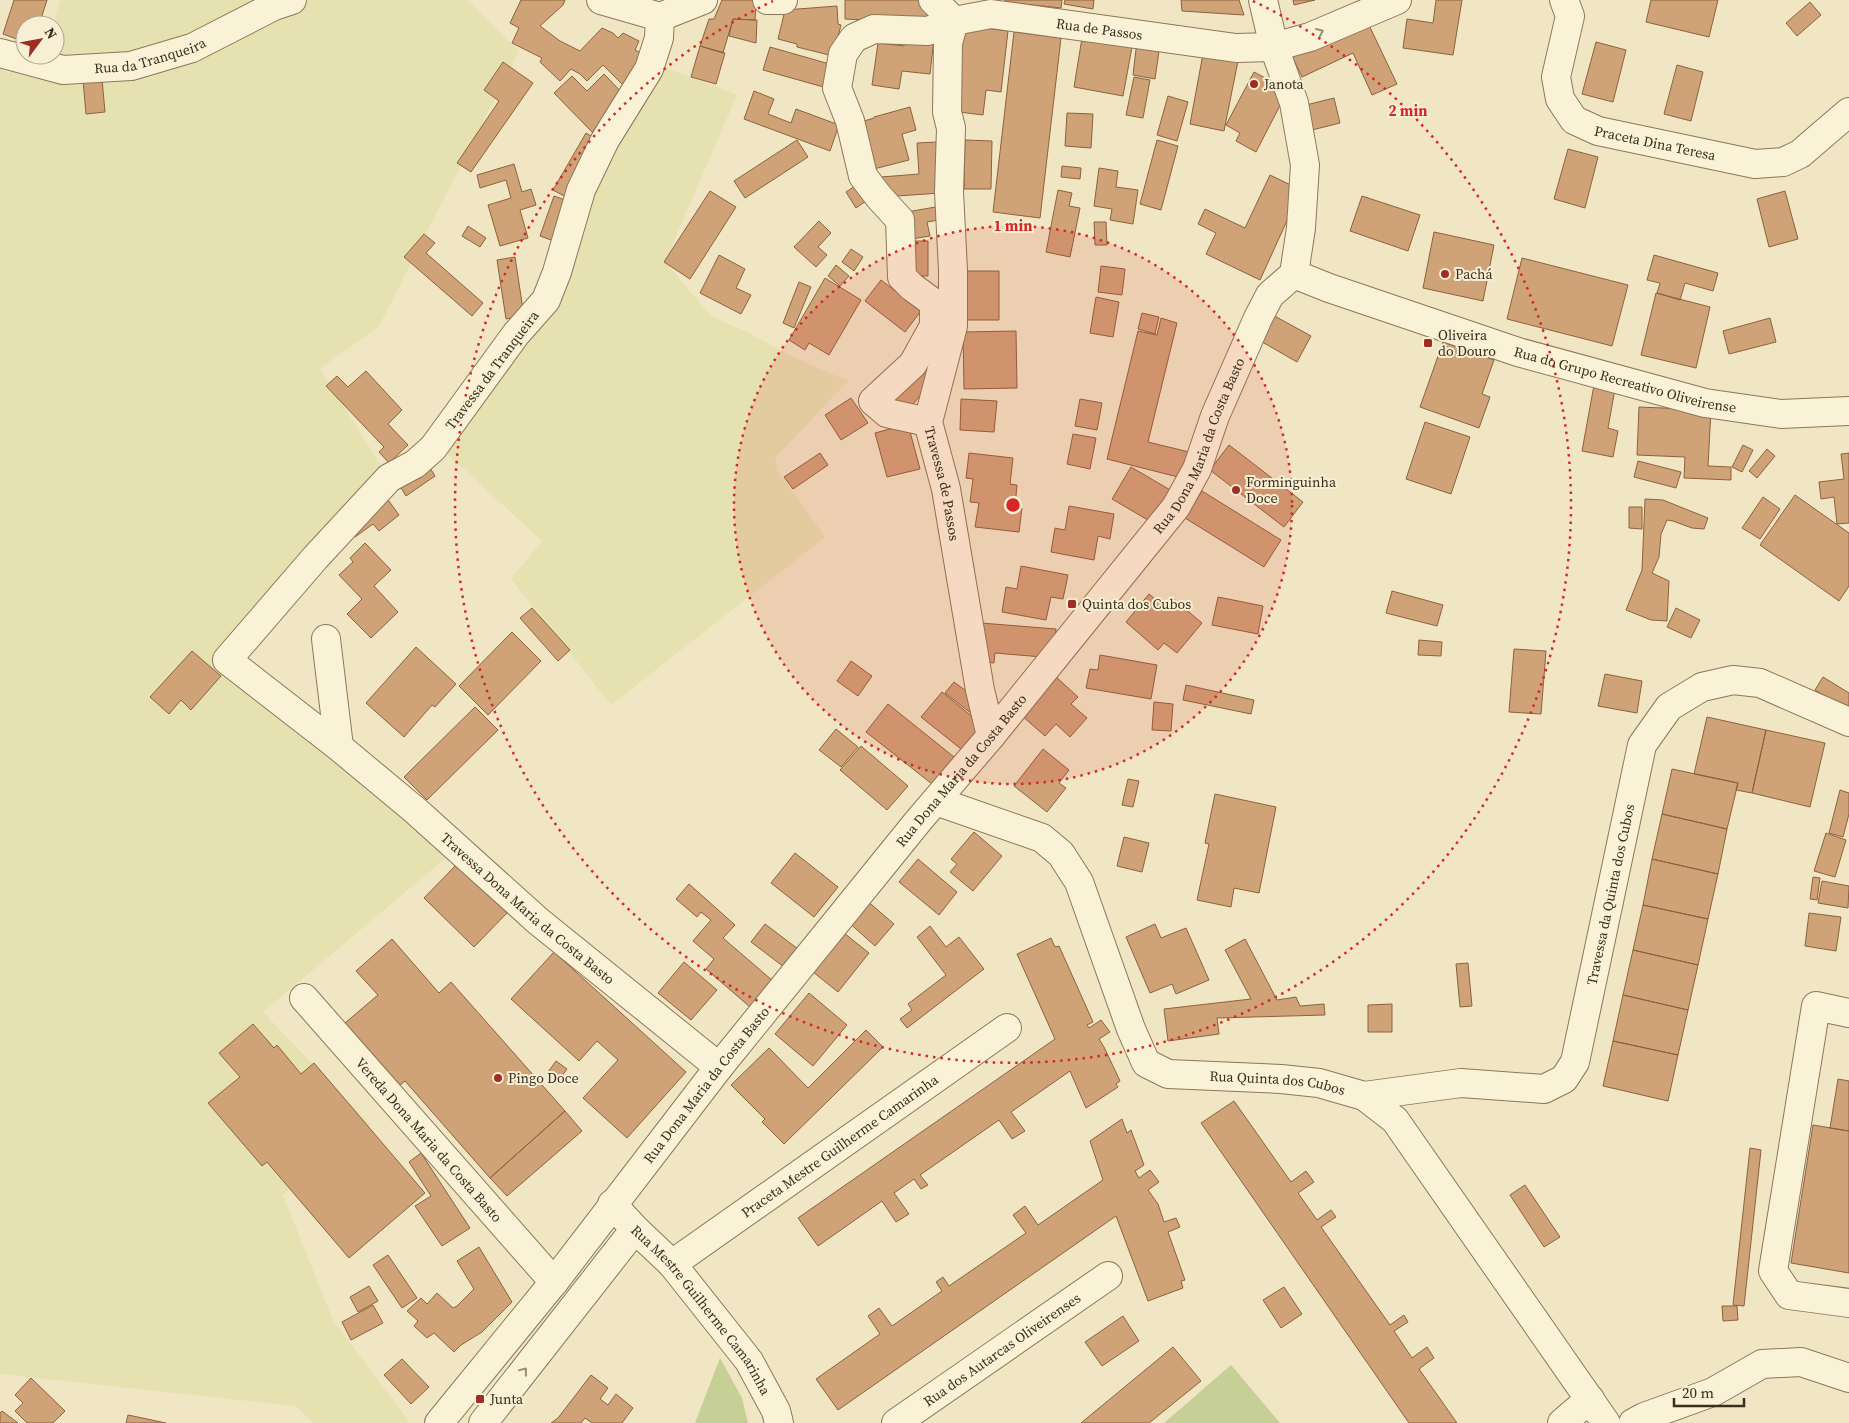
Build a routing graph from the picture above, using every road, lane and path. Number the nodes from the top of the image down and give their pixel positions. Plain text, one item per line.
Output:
1 (292, 0) edge
2 (601, 0) edge
3 (703, 0) edge
4 (768, 0) edge
5 (783, 0) edge
6 (933, 0) edge
7 (1263, 0) edge
8 (1398, 0) edge
9 (1564, 0) edge
10 (660, 17) junction
11 (954, 21) junction
12 (1274, 47) junction
13 (0, 53) edge
14 (1849, 112) edge
15 (1294, 274) junction
16 (1849, 411) edge
17 (928, 422) junction
18 (326, 639) dead end
19 (227, 660) joint
20 (1849, 722) edge
21 (991, 736) junction
22 (339, 747) junction
23 (936, 801) junction
24 (304, 998) dead end
25 (1849, 1013) edge
26 (1007, 1028) dead end
27 (719, 1067) junction
28 (1364, 1096) junction
29 (612, 1204) junction
30 (635, 1229) junction
31 (672, 1264) junction
32 (1108, 1276) dead end
33 (554, 1282) junction
34 (1849, 1303) edge
35 (1849, 1378) edge
36 (1590, 1399) junction
37 (439, 1423) edge
38 (483, 1423) edge
39 (779, 1423) edge
40 (896, 1423) edge
41 (1562, 1423) edge
42 (1606, 1423) edge
43 (1633, 1423) edge

1 - 13 street, Rua da Tranqueira
2 - 10 street
3 - 10 street
4 - 5 street
6 - 11 street
7 - 12 street
12 -> 8 street, Rua de Passos
9 - 14 street, Praceta Dina Teresa
10 - 19 street, Travessa da Tranqueira
11 - 12 street, Rua de Passos
11 - 17 street, Travessa de Passos
11 - 17 street, Rua de Passos
12 - 15 street
15 - 16 street, Rua do Grupo Recreativo Oliveirense
15 - 21 street, Rua Dona Maria da Costa Basto
17 - 21 street, Travessa de Passos
18 - 22 street
19 - 22 street, Travessa Dona Maria da Costa Basto
20 - 28 street, Travessa da Quinta dos Cubos
21 - 23 street, Rua Dona Maria da Costa Basto
22 - 27 street, Travessa Dona Maria da Costa Basto
23 - 27 street, Rua Dona Maria da Costa Basto
23 - 28 street, Rua Quinta dos Cubos
24 - 33 street, Vereda Dona Maria da Costa Basto
25 - 34 street
26 - 31 street, Praceta Mestre Guilherme Camarinha
27 - 29 street, Rua Dona Maria da Costa Basto
28 - 36 street, Rua Quinta dos Cubos
29 - 30 street, Rua Mestre Guilherme Camarinha
29 - 33 street, Rua Dona Maria da Costa Basto
30 - 31 street, Rua Mestre Guilherme Camarinha
38 -> 30 street
31 - 39 street, Rua Mestre Guilherme Camarinha
32 - 40 street, Rua dos Autarcas Oliveirenses
33 - 37 street, Rua Dona Maria da Costa Basto
35 - 43 street
36 - 41 street
36 - 42 street, Rua Quinta dos Cubos

